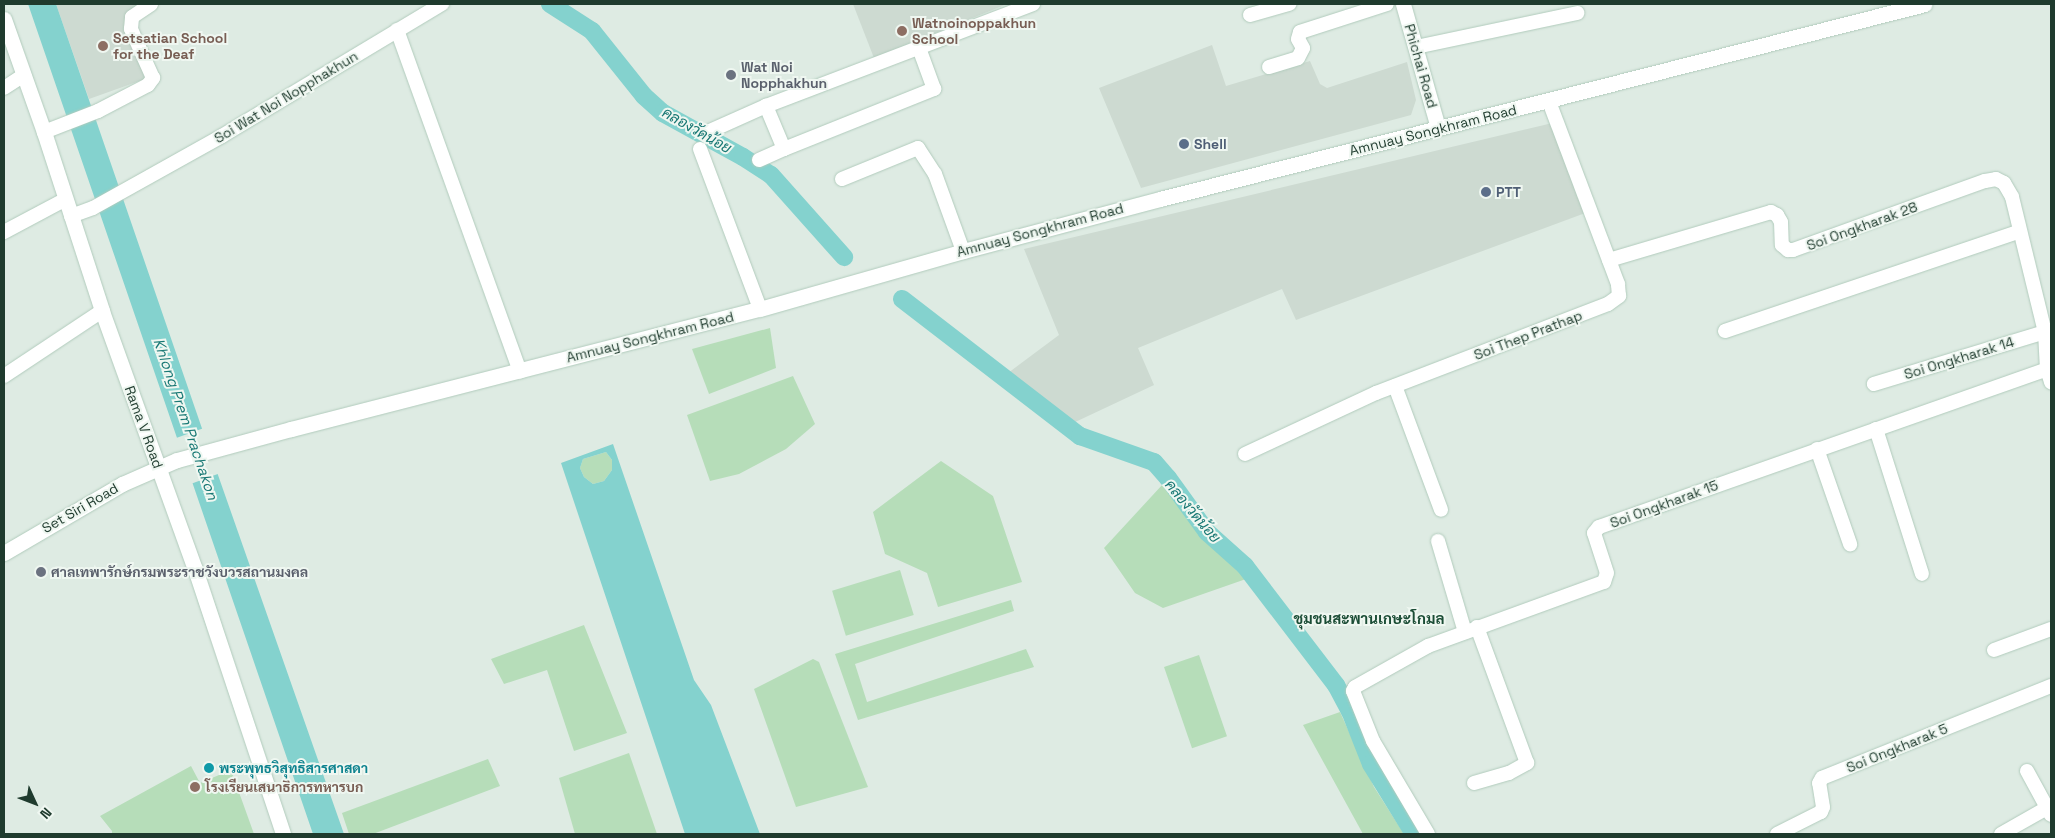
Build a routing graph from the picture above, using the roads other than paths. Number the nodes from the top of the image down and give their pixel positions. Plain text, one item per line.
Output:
1 (151, 4) edge
2 (442, 4) edge
3 (1033, 4) edge
4 (1289, 4) edge
5 (1387, 4) edge
6 (1403, 4) edge
7 (1925, 4) edge
8 (1272, 6) edge
9 (1577, 13) dead end
10 (1250, 15) dead end
11 (4, 19) edge
12 (397, 30) junction
13 (1416, 46) junction
14 (919, 48) junction
15 (1269, 67) dead end
16 (24, 75) junction
17 (4, 88) edge
18 (1549, 101) junction
19 (766, 106) junction
20 (1438, 128) junction
21 (710, 130) dead end
22 (44, 132) junction
23 (700, 149) dead end
24 (784, 149) junction
25 (759, 160) dead end
26 (842, 179) dead end
27 (66, 199) junction
28 (71, 216) junction
29 (2020, 231) junction
30 (4, 232) edge
31 (963, 251) junction
32 (1609, 260) junction
33 (760, 309) junction
34 (102, 311) junction
35 (2048, 330) edge
36 (1725, 332) dead end
37 (520, 372) junction
38 (4, 376) edge
39 (2049, 376) edge
40 (1874, 384) dead end
41 (1395, 386) junction
42 (1876, 429) junction
43 (1816, 449) junction
44 (1245, 454) dead end
45 (158, 467) junction
46 (1441, 510) dead end
47 (1438, 541) dead end
48 (1850, 544) dead end
49 (4, 553) edge
50 (1922, 574) dead end
51 (2051, 628) edge
52 (1471, 630) junction
53 (1994, 650) dead end
54 (2051, 686) edge
55 (2027, 771) dead end
56 (1474, 783) dead end
57 (2049, 812) edge
58 (283, 834) edge
59 (1428, 834) edge
60 (1777, 834) edge
61 (2001, 834) edge

1 - 22 street
2 - 12 street, Soi Wat Noi Nopphakhun
3 - 14 street
4 - 8 street
5 - 15 street
6 - 13 street, Phichai Road
7 - 18 street, Amnuay Songkhram Road
8 - 10 street
9 - 13 street
11 - 16 street, Rama V Road
12 - 28 street, Soi Wat Noi Nopphakhun
12 - 37 street
13 - 20 street, Phichai Road
14 - 19 street
14 - 24 street
16 - 17 street
16 - 22 street, Rama V Road
18 - 20 street, Amnuay Songkhram Road
18 - 32 street, Soi Thep Prathap
19 - 21 street
19 - 24 street
20 - 31 street, Amnuay Songkhram Road
22 - 27 street, Rama V Road
23 - 33 street
24 - 25 street
26 - 31 street
27 - 28 street, Rama V Road
27 - 30 street
28 - 34 street, Rama V Road
29 - 32 street, Soi Ongkharak 28
29 - 35 street, Soi Ongkharak 28
29 - 36 street
31 - 33 street, Amnuay Songkhram Road
32 - 41 street, Soi Thep Prathap
33 - 37 street, Amnuay Songkhram Road
34 - 38 street
34 - 45 street, Rama V Road
35 - 39 street, Soi Ongkharak 28
35 - 40 street, Soi Ongkharak 14
37 - 45 street, Amnuay Songkhram Road
39 - 42 street, Soi Ongkharak 15
41 - 44 street, Soi Thep Prathap
41 - 46 street
42 - 43 street, Soi Ongkharak 15
42 - 50 street
43 - 48 street
43 - 52 street, Soi Ongkharak 15
45 - 49 street, Set Siri Road
45 - 58 street, Rama V Road
47 - 52 street
51 - 53 street
52 - 56 street
52 - 59 street, Soi Ongkharak 15
54 - 60 street, Soi Ongkharak 5
55 - 57 street
57 - 61 street

